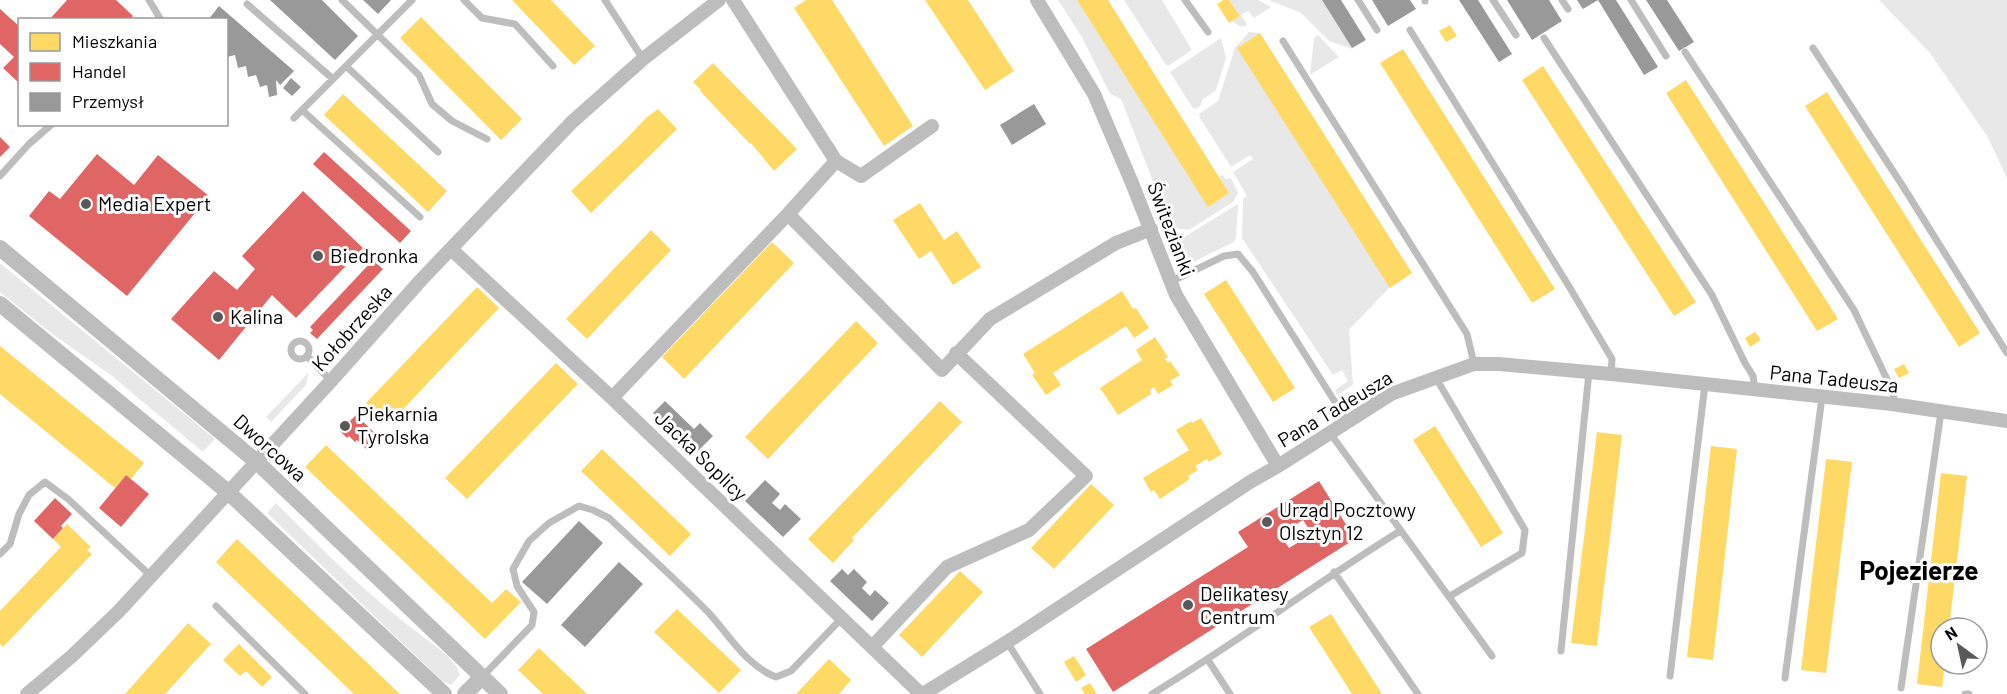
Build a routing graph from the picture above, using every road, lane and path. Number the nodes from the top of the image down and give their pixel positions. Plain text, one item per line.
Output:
1 (149, 0) edge
2 (342, 0) edge
3 (412, 0) edge
4 (464, 0) edge
5 (605, 0) edge
6 (719, 0) edge
7 (733, 0) edge
8 (1037, 0) edge
9 (1185, 0) edge
10 (1359, 0) edge
11 (1493, 0) edge
12 (1562, 0) edge
13 (1631, 0) edge
14 (248, 4) dead end
15 (1568, 9) dead end
16 (160, 18) edge
17 (1377, 30) dead end
18 (1410, 30) dead end
19 (1208, 32) dead end
20 (378, 34) junction
21 (1516, 35) dead end
22 (1544, 38) dead end
23 (1283, 41) dead end
24 (1813, 48) dead end
25 (1685, 52) dead end
26 (1666, 56) dead end
27 (644, 58) junction
28 (346, 66) junction
29 (553, 66) dead end
30 (333, 79) junction
31 (302, 110) junction
32 (294, 118) dead end
33 (50, 126) edge
34 (932, 126) dead end
35 (487, 139) dead end
36 (438, 152) dead end
37 (836, 161) junction
38 (0, 176) edge
39 (788, 214) junction
40 (420, 217) dead end
41 (1151, 229) junction
42 (0, 248) edge
43 (451, 249) junction
44 (1170, 282) junction
45 (0, 303) edge
46 (956, 353) junction
47 (2007, 353) edge
48 (307, 356) dead end
49 (1474, 364) junction
50 (1588, 372) junction
51 (1611, 374) junction
52 (1436, 378) junction
53 (331, 381) junction
54 (1705, 384) junction
55 (1755, 390) junction
56 (1822, 397) junction
57 (612, 398) junction
58 (1892, 405) junction
59 (1941, 412) junction
60 (1347, 421) junction
61 (2007, 421) edge
62 (1330, 433) junction
63 (257, 462) junction
64 (1278, 466) junction
65 (228, 492) junction
66 (1400, 531) junction
67 (0, 554) edge
68 (1334, 572) junction
69 (151, 576) junction
70 (1450, 596) junction
71 (216, 606) dead end
72 (842, 618) junction
73 (1007, 642) junction
74 (872, 647) junction
75 (1561, 651) dead end
76 (1492, 656) dead end
77 (1208, 660) junction
78 (1670, 676) dead end
79 (482, 677) junction
80 (1785, 678) dead end
81 (1901, 688) dead end
82 (27, 694) edge
83 (305, 694) edge
84 (444, 694) edge
85 (465, 694) edge
86 (500, 694) edge
87 (922, 694) edge
88 (1041, 694) edge
89 (1152, 694) edge
90 (1230, 694) edge
91 (1418, 694) edge

1 - 16 lane
2 - 20 lane
3 - 20 lane
4 - 29 lane
5 - 27 lane
6 - 27 street, Kołobrzeska
7 - 37 street
8 - 41 street, Świtezianki
9 - 19 lane
10 - 17 lane
11 - 21 lane
12 - 15 lane
13 - 26 lane
14 - 30 lane
18 - 51 lane
20 - 28 lane
20 - 35 lane
22 - 55 lane
23 - 49 lane
24 - 47 lane
25 - 58 lane
27 - 43 street, Kołobrzeska
28 - 30 lane
28 - 36 lane
30 - 31 lane
31 - 32 lane
31 - 40 lane
33 - 38 lane
34 - 37 street
37 - 39 street
39 - 46 street
39 - 57 street
41 - 44 street, Świtezianki
41 - 46 street
42 - 63 street, Dworcowa
43 - 53 street, Kołobrzeska
43 - 57 street, Jacka Soplicy
44 - 60 lane
44 - 64 street, Świtezianki
45 - 65 street
46 - 74 street
48 - 53 lane
49 - 50 street, Pana Tadeusza
49 - 52 street, Pana Tadeusza
50 - 51 street, Pana Tadeusza
50 - 75 lane
51 - 54 street, Pana Tadeusza
52 - 60 street, Pana Tadeusza
52 - 70 lane
53 - 63 street, Kołobrzeska
54 - 55 street, Pana Tadeusza
54 - 78 lane
55 - 56 street, Pana Tadeusza
56 - 58 street, Pana Tadeusza
56 - 80 lane
57 - 72 street, Jacka Soplicy
58 - 59 street, Pana Tadeusza
59 - 61 street, Pana Tadeusza
59 - 81 lane
60 - 62 street, Pana Tadeusza
62 - 64 street, Pana Tadeusza
62 - 66 lane
63 - 65 street, Kołobrzeska
63 - 79 street, Dworcowa
64 - 73 street, Pana Tadeusza
65 - 69 street, Kołobrzeska
65 - 84 street
66 - 68 lane
66 - 70 lane
67 - 69 lane
68 - 77 lane
68 - 91 lane
69 - 82 street, Kołobrzeska
70 - 76 lane
71 - 83 lane
72 - 74 street, Jacka Soplicy
72 - 79 lane
73 - 87 street, Pana Tadeusza
73 - 88 lane
74 - 87 street, Jacka Soplicy
77 - 89 lane
77 - 90 lane
79 - 85 street
79 - 86 street, Dworcowa

